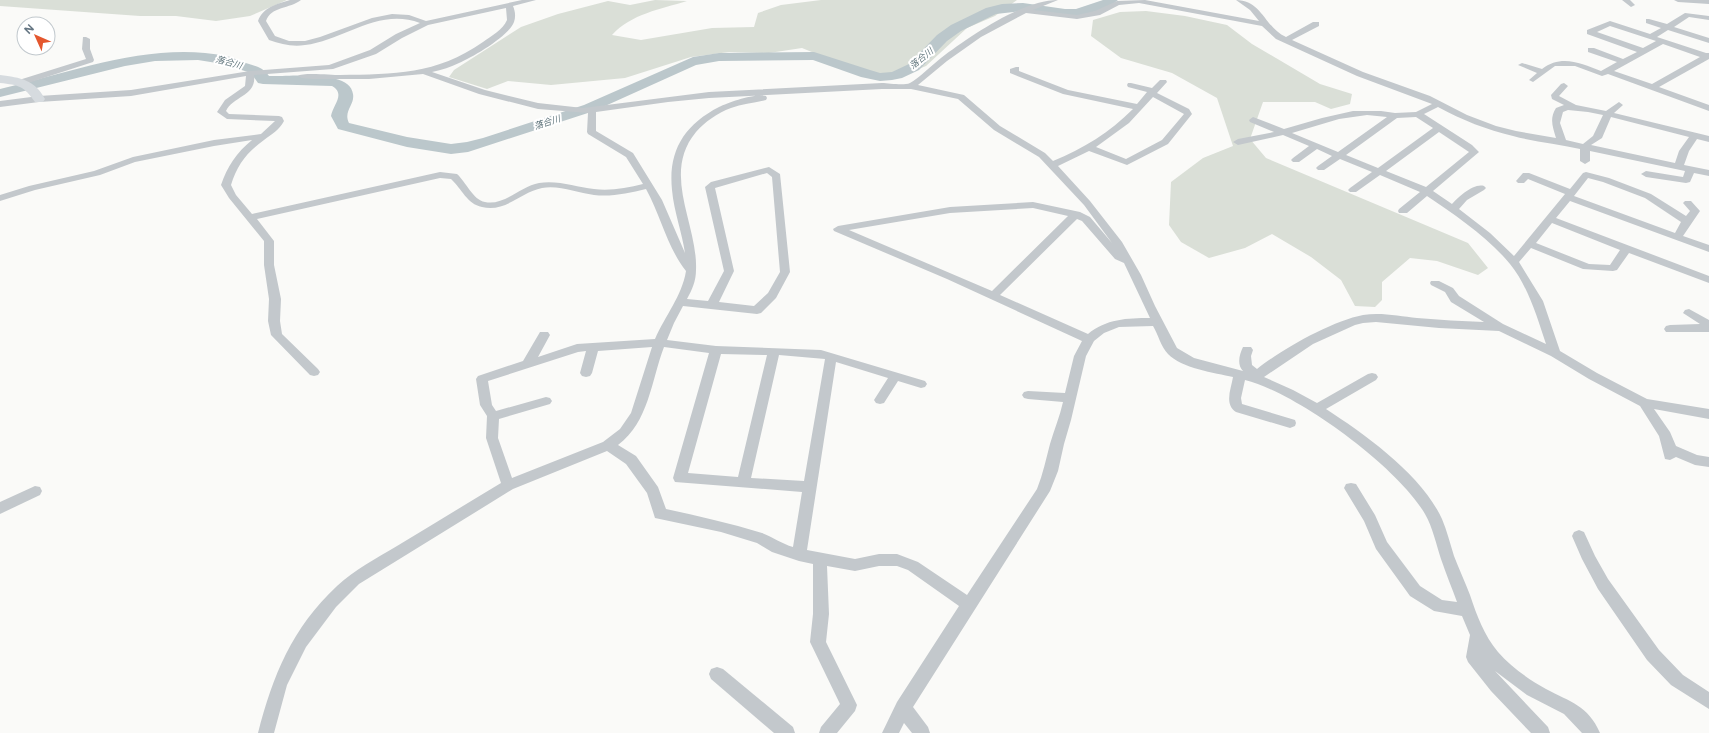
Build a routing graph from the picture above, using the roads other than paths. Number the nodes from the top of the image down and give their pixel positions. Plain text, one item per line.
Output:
1 (297, 0) edge
2 (532, 0) edge
3 (1054, 0) edge
4 (1240, 0) edge
5 (1678, 0) edge
6 (1698, 1) edge
7 (1709, 2) edge
8 (509, 5) junction
9 (1027, 11) junction
10 (1709, 18) edge
11 (1649, 21) dead end
12 (426, 23) junction
13 (1264, 24) junction
14 (1316, 24) dead end
15 (1669, 27) junction
16 (1651, 37) junction
17 (86, 39) dead end
18 (1286, 40) junction
19 (1662, 41) junction
20 (1709, 41) edge
21 (1591, 50) dead end
22 (1643, 51) junction
23 (1708, 56) edge
24 (1624, 62) junction
25 (1522, 65) dead end
26 (1016, 69) dead end
27 (291, 70) junction
28 (1607, 71) junction
29 (424, 72) junction
30 (1543, 72) junction
31 (256, 73) junction
32 (0, 79) edge
33 (1533, 80) dead end
34 (1163, 82) dead end
35 (27, 84) junction
36 (1131, 84) dead end
37 (911, 86) junction
38 (1564, 86) dead end
39 (835, 88) junction
40 (1653, 88) junction
41 (1152, 92) junction
42 (39, 99) junction
43 (1709, 100) edge
44 (0, 104) edge
45 (1438, 104) junction
46 (1619, 105) dead end
47 (1573, 107) junction
48 (1705, 107) edge
49 (1137, 108) junction
50 (584, 111) junction
51 (1608, 113) junction
52 (1418, 114) junction
53 (1395, 116) junction
54 (1253, 120) dead end
55 (1439, 128) junction
56 (1284, 132) junction
57 (1695, 135) junction
58 (265, 136) junction
59 (1709, 139) edge
60 (1238, 142) dead end
61 (1562, 142) junction
62 (1316, 146) junction
63 (1585, 147) junction
64 (1089, 148) junction
65 (1339, 155) junction
66 (1296, 160) dead end
67 (1585, 161) dead end
68 (1053, 165) junction
69 (1678, 167) junction
70 (1321, 168) dead end
71 (1690, 169) junction
72 (1379, 171) junction
73 (1709, 173) edge
74 (1646, 174) dead end
75 (1521, 181) dead end
76 (648, 186) junction
77 (1481, 188) dead end
78 (1353, 190) dead end
79 (1427, 191) junction
80 (1570, 195) junction
81 (0, 198) edge
82 (1688, 203) dead end
83 (1453, 209) junction
84 (1403, 210) dead end
85 (1076, 214) junction
86 (249, 218) junction
87 (1550, 219) junction
88 (1687, 221) junction
89 (1677, 237) junction
90 (1530, 244) junction
91 (1626, 249) junction
92 (1709, 249) edge
93 (1514, 262) junction
94 (1130, 264) junction
95 (691, 271) junction
96 (1709, 280) edge
97 (1435, 284) dead end
98 (993, 296) junction
99 (680, 302) junction
100 (712, 305) junction
101 (1689, 314) dead end
102 (1158, 322) junction
103 (1709, 325) edge
104 (1501, 327) junction
105 (1709, 328) edge
106 (1670, 329) dead end
107 (544, 335) dead end
108 (1089, 339) junction
109 (660, 343) junction
110 (593, 347) junction
111 (716, 350) junction
112 (1247, 350) dead end
113 (774, 351) junction
114 (1556, 353) junction
115 (831, 356) junction
116 (528, 365) junction
117 (314, 372) dead end
118 (586, 373) dead end
119 (1240, 375) junction
120 (895, 376) junction
121 (1256, 377) junction
122 (1372, 377) dead end
123 (920, 384) dead end
124 (1028, 395) dead end
125 (1070, 398) junction
126 (880, 400) dead end
127 (546, 401) dead end
128 (1644, 403) junction
129 (1316, 409) junction
130 (1709, 414) edge
131 (493, 416) junction
132 (1290, 423) dead end
133 (608, 445) junction
134 (1709, 462) edge
135 (743, 482) junction
136 (508, 485) junction
137 (809, 487) junction
138 (1351, 488) dead end
139 (35, 491) dead end
140 (0, 508) edge
141 (1579, 536) dead end
142 (799, 555) junction
143 (820, 559) junction
144 (969, 605) junction
145 (1467, 610) junction
146 (1478, 635) junction
147 (717, 674) dead end
148 (1709, 701) edge
149 (903, 708) junction
150 (266, 733) edge
151 (788, 733) edge
152 (827, 733) edge
153 (890, 733) edge
154 (922, 733) edge
155 (1542, 733) edge
156 (1592, 733) edge

1 - 12 street
2 - 8 street
3 - 9 street
4 - 13 street
5 - 6 street
6 - 7 street
8 - 12 street
8 - 29 street
9 - 13 street
9 - 37 street
10 - 15 street
11 - 15 street
12 - 27 street
13 - 18 street
14 - 18 street
15 - 16 street
15 - 20 street
16 - 19 street
16 - 22 street
17 - 35 street
18 - 45 street
19 - 22 street
19 - 23 street
21 - 24 street
22 - 24 street
23 - 40 street
24 - 28 street
25 - 30 street
26 - 49 street
27 - 29 street
27 - 31 street
28 - 30 street
28 - 40 street
29 - 50 street
30 - 33 street
31 - 42 street
31 - 58 street
32 - 35 street
34 - 41 street
35 - 42 street
36 - 41 street
37 - 39 street
37 - 68 street
38 - 47 street
39 - 50 street
39 - 95 street
40 - 48 street
41 - 49 street
41 - 64 street
42 - 44 street
43 - 48 street
45 - 52 street
45 - 61 street
46 - 51 street
47 - 51 street
47 - 61 street
49 - 64 street
50 - 76 street
51 - 57 street
51 - 63 street
52 - 53 street
52 - 55 street
53 - 56 street
53 - 65 street
54 - 56 street
55 - 72 street
55 - 79 street
56 - 60 street
56 - 62 street
57 - 59 street
57 - 69 street
58 - 81 street
58 - 86 street
61 - 63 street
62 - 65 street
62 - 66 street
63 - 67 street
63 - 69 street
64 - 68 street
65 - 70 street
65 - 72 street
68 - 94 street
69 - 71 street
71 - 73 street
71 - 74 street
72 - 78 street
72 - 79 street
75 - 80 street
76 - 86 street
76 - 95 street
77 - 83 street
79 - 83 street
79 - 84 street
80 - 87 street
80 - 88 street
80 - 89 street
82 - 88 street
83 - 93 street
85 - 94 street
85 - 98 street
85 - 98 street
86 - 117 street
87 - 90 street
87 - 91 street
88 - 89 street
89 - 92 street
90 - 91 street
90 - 93 street
91 - 96 street
93 - 114 street
94 - 102 street
95 - 99 street
97 - 104 street
98 - 108 street
99 - 100 street
99 - 109 street
100 - 100 street
101 - 103 street
102 - 108 street
102 - 119 street
104 - 114 street
104 - 121 street
105 - 106 street
107 - 116 street
108 - 125 street
109 - 110 street
109 - 111 street
109 - 133 street
110 - 116 street
110 - 118 street
111 - 113 street
111 - 135 street
112 - 121 street
113 - 115 street
113 - 135 street
114 - 128 street
115 - 120 street
115 - 137 street
116 - 131 street
119 - 121 street
119 - 132 street
120 - 123 street
120 - 126 street
121 - 129 street
122 - 129 street
124 - 125 street
125 - 144 street
127 - 131 street
128 - 130 street
128 - 134 street
129 - 145 street
131 - 136 street
133 - 136 street
133 - 142 street
135 - 137 street
136 - 150 street
137 - 142 street
138 - 145 street
139 - 140 street
141 - 148 street
142 - 143 street
143 - 144 street
143 - 152 street
144 - 149 street
145 - 146 street
146 - 155 street
146 - 156 street
147 - 151 street
149 - 153 street
149 - 154 street

